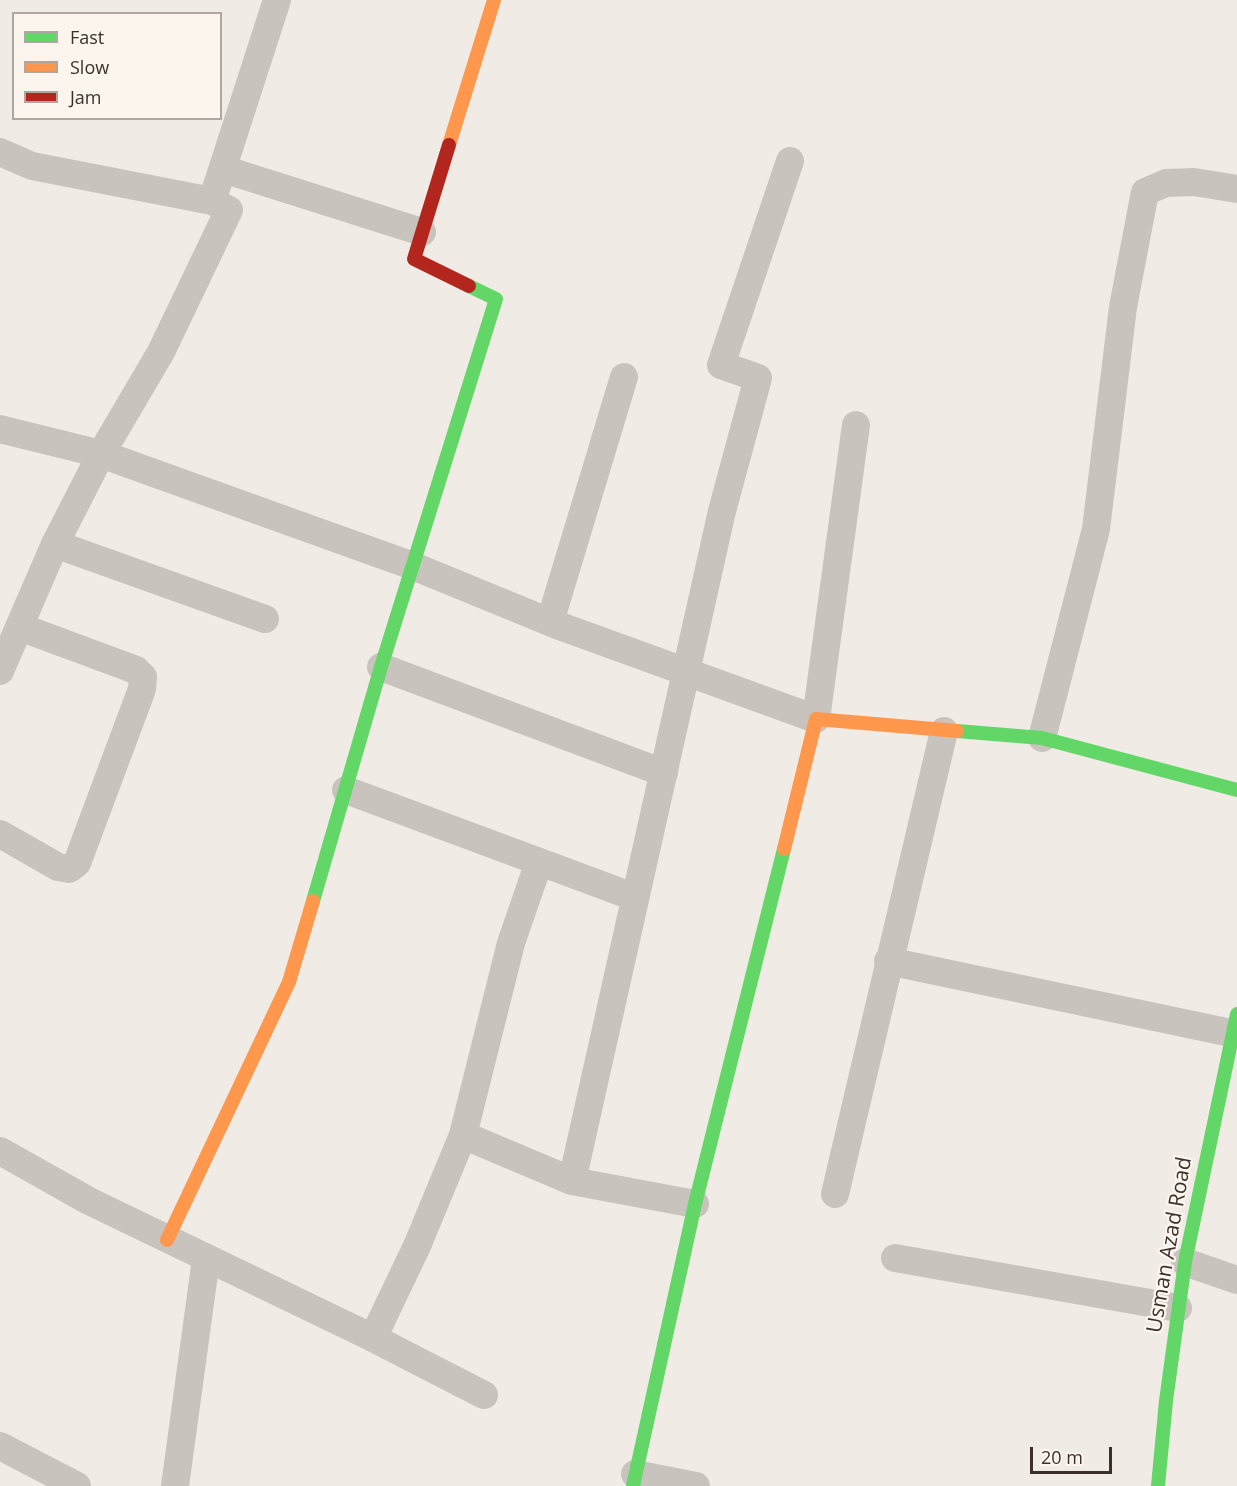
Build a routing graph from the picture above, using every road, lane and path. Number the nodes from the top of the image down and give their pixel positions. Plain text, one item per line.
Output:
1 (277, 0) edge
2 (494, 0) edge
3 (0, 152) edge
4 (790, 161) dead end
5 (223, 169) junction
6 (1237, 189) edge
7 (212, 201) junction
8 (422, 232) junction
9 (624, 377) dead end
10 (856, 425) dead end
11 (0, 429) edge
12 (101, 454) junction
13 (56, 544) junction
14 (413, 566) junction
15 (265, 619) dead end
16 (550, 622) junction
17 (20, 627) junction
18 (381, 667) junction
19 (0, 671) edge
20 (687, 671) junction
21 (816, 719) junction
22 (944, 731) junction
23 (1042, 738) junction
24 (664, 773) junction
25 (346, 790) junction
26 (1237, 790) edge
27 (0, 834) edge
28 (539, 862) junction
29 (634, 897) junction
30 (888, 961) junction
31 (1234, 1024) edge
32 (463, 1135) junction
33 (0, 1151) edge
34 (572, 1181) junction
35 (835, 1194) dead end
36 (695, 1204) junction
37 (167, 1240) junction
38 (895, 1258) dead end
39 (206, 1259) junction
40 (1185, 1262) junction
41 (1237, 1280) edge
42 (1178, 1308) junction
43 (373, 1338) junction
44 (484, 1395) dead end
45 (0, 1446) edge
46 (634, 1480) edge
47 (77, 1486) edge
48 (175, 1486) edge
49 (696, 1486) edge
50 (1158, 1486) edge

1 - 5 street
2 - 8 street
3 - 7 street
4 - 20 street
5 - 7 street
5 - 8 street
6 - 23 street
7 - 12 street
8 - 14 street
9 - 16 street
10 - 21 street
11 - 12 street
12 - 13 street
12 - 14 street
13 - 15 street
13 - 17 street
14 - 16 street
14 - 18 street
16 - 20 street
17 - 19 street
17 - 27 street
18 - 24 street
18 - 25 street
20 - 21 street
20 - 24 street
21 - 22 street
21 - 36 street
22 - 23 street
22 - 30 street
23 - 26 street
24 - 29 street
25 - 28 street
25 - 37 street
28 - 29 street
28 - 32 street
29 - 34 street
30 - 31 street
30 - 35 street
31 - 40 street, Usman Azad Road
32 - 34 street
32 - 43 street
33 - 37 street
34 - 36 street
36 - 46 street
37 - 39 street
38 - 42 street
39 - 43 street
39 - 48 street
40 - 41 street
40 - 42 street, Usman Azad Road
42 - 50 street, Usman Azad Road
43 - 44 street
45 - 47 street
46 - 49 street

